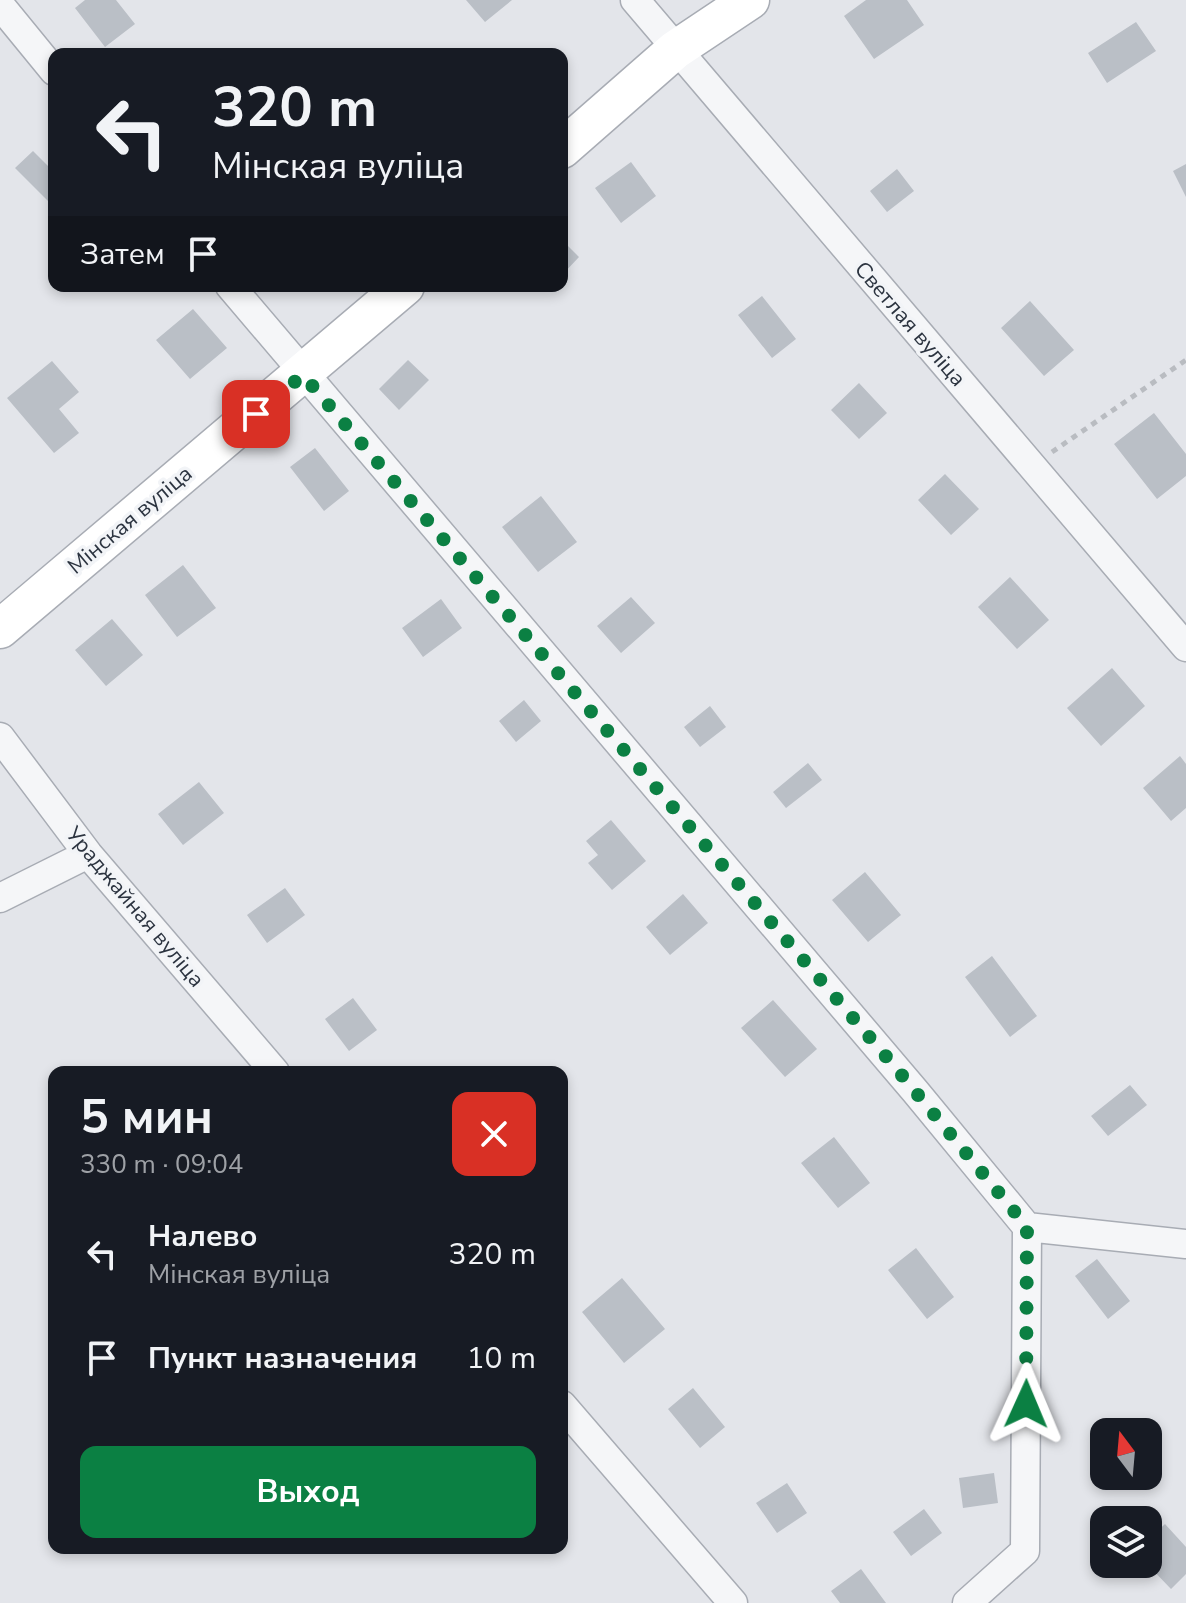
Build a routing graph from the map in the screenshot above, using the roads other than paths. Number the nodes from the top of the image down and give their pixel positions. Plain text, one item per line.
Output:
1 (635, 0) edge
2 (750, 0) edge
3 (0, 5) edge
4 (675, 50) junction
5 (48, 64) edge
6 (568, 144) edge
7 (235, 292) edge
8 (398, 292) edge
9 (303, 375) junction
10 (0, 629) edge
11 (1186, 647) edge
12 (0, 737) edge
13 (88, 854) junction
14 (0, 898) edge
15 (270, 1066) edge
16 (1027, 1227) junction
17 (1186, 1244) edge
18 (568, 1412) edge
19 (733, 1603) edge
20 (967, 1603) edge

1 - 4 street, Светлая вуліца
2 - 4 street
3 - 5 street
4 - 6 street
4 - 11 street, Светлая вуліца
7 - 9 street
8 - 9 street, Мінская вуліца
9 - 10 street, Мінская вуліца
9 - 16 street
12 - 13 street, Ураджайная вуліца
13 - 14 street
13 - 15 street, Ураджайная вуліца
16 - 17 street
16 - 20 street
18 - 19 street

